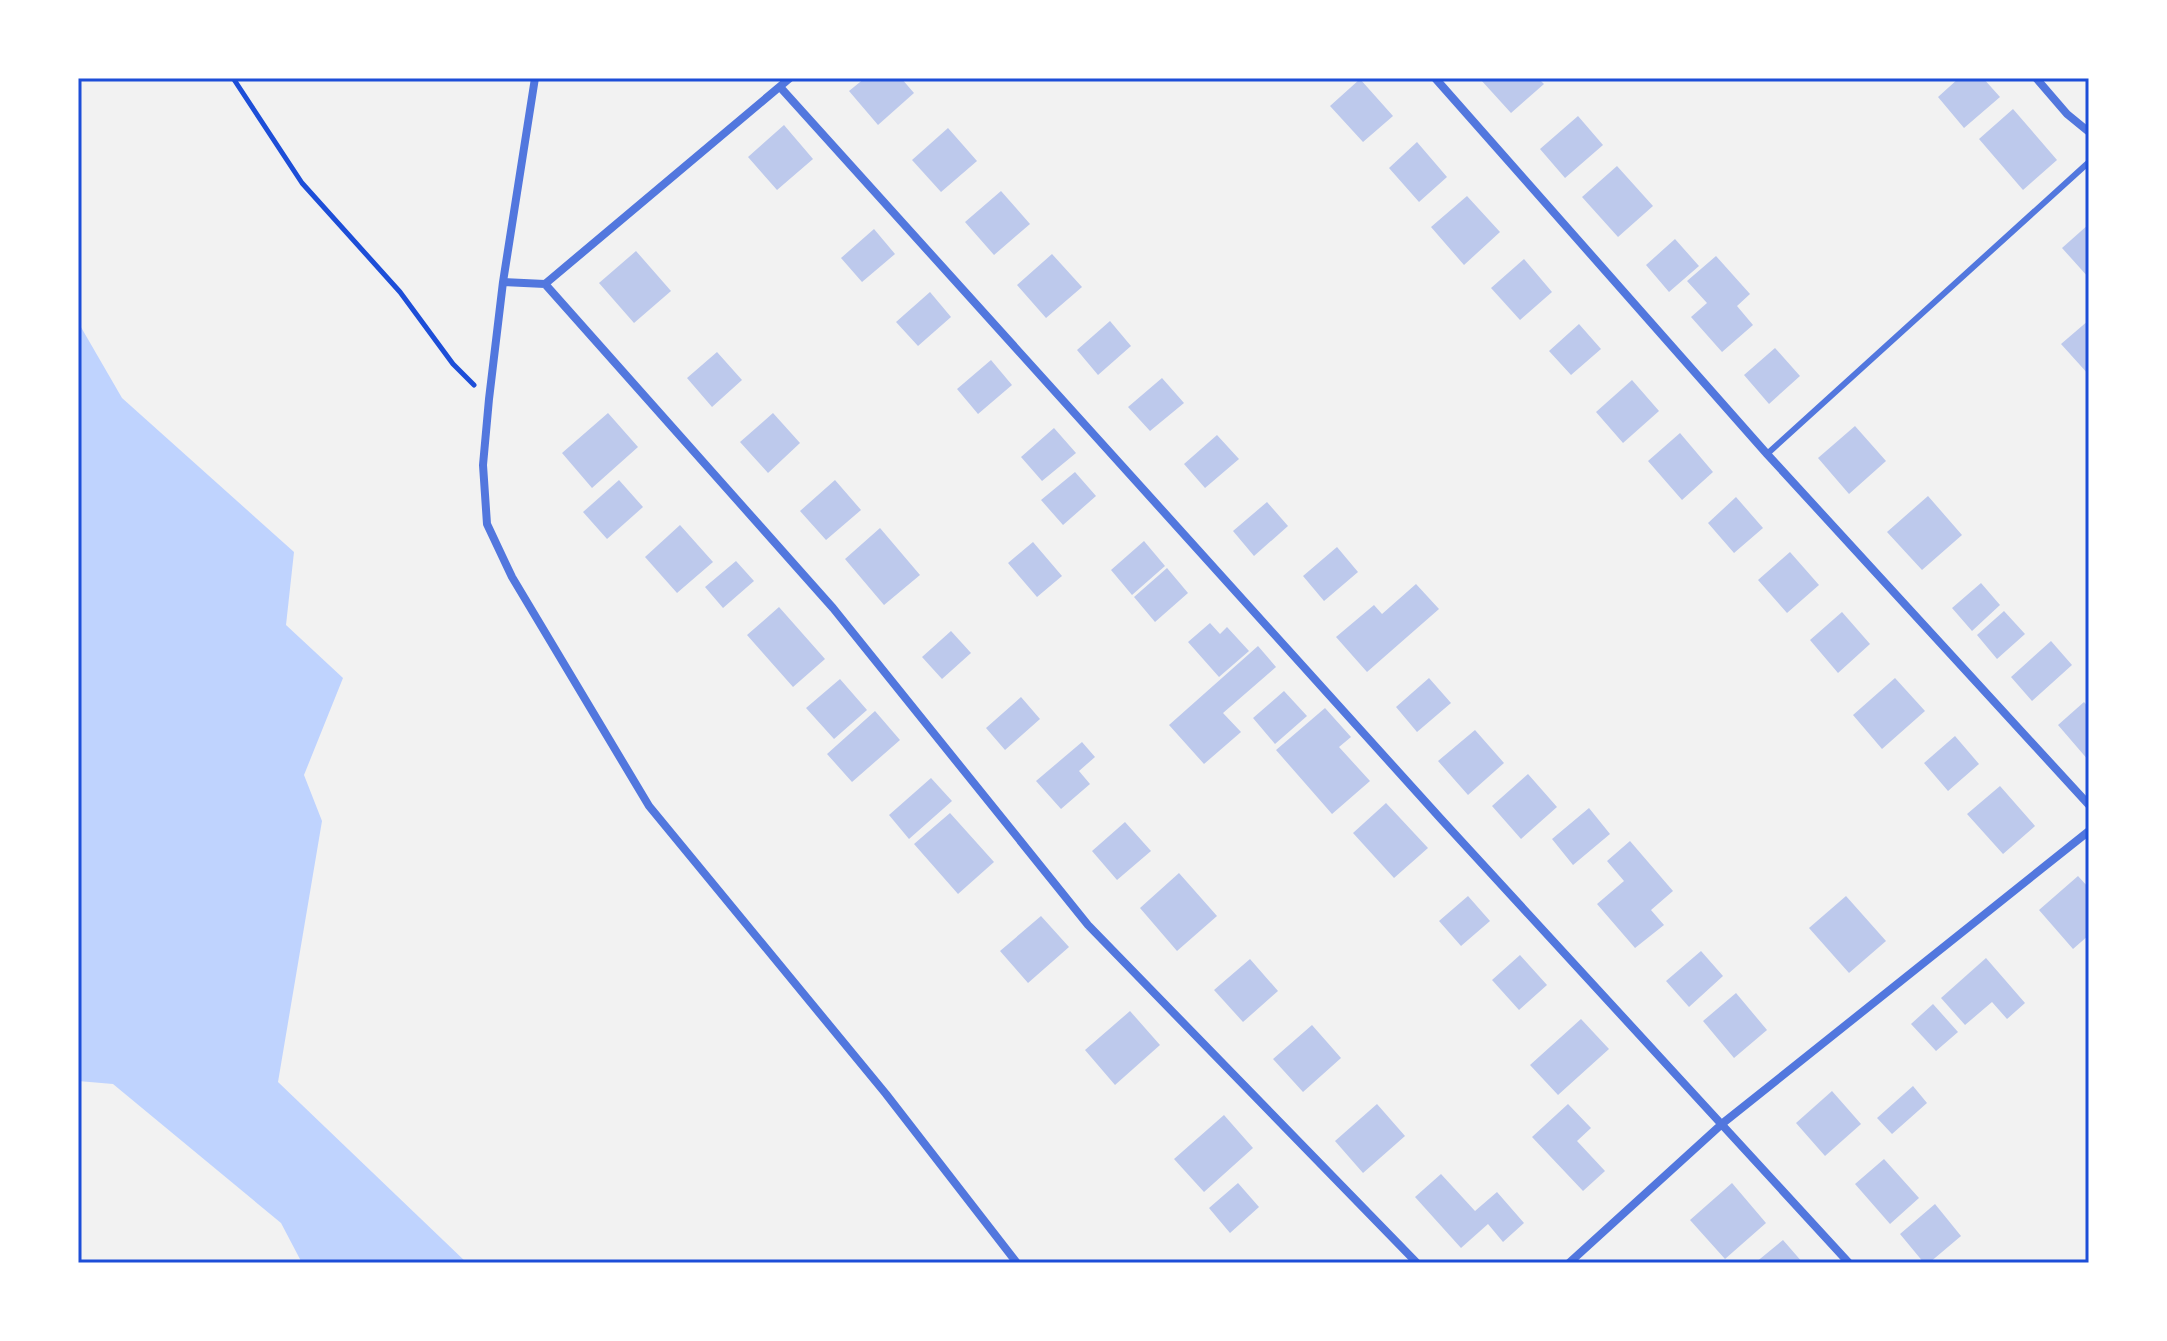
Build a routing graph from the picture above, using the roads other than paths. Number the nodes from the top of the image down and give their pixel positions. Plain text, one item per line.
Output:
1 (535, 78) edge
2 (790, 78) edge
3 (1435, 78) edge
4 (2036, 78) edge
5 (780, 87) junction
6 (2089, 132) edge
7 (2089, 162) edge
8 (503, 282) junction
9 (545, 284) junction
10 (1767, 454) junction
11 (2089, 805) edge
12 (2089, 831) edge
13 (1723, 1123) junction
14 (1017, 1263) edge
15 (1417, 1263) edge
16 (1569, 1263) edge
17 (1849, 1263) edge

1 - 8 street
2 - 5 street
3 - 10 street
4 - 6 street
5 - 9 street
5 - 13 street
7 - 10 lane
8 - 9 street
8 - 14 street
9 - 15 street
10 - 11 street
12 - 13 street
13 - 16 street
13 - 17 street

